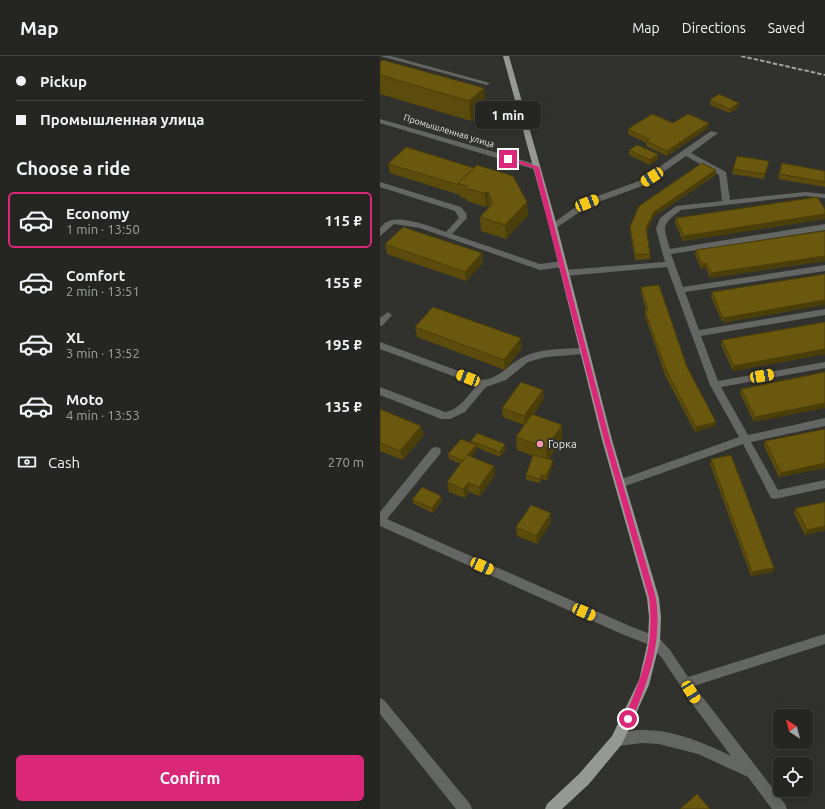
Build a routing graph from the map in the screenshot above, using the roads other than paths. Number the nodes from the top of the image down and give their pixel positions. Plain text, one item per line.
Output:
1 (383, 56) edge
2 (506, 56) edge
3 (488, 83) dead end
4 (380, 121) edge
5 (714, 133) dead end
6 (686, 153) junction
7 (536, 167) junction
8 (380, 184) edge
9 (825, 196) edge
10 (726, 203) junction
11 (553, 226) junction
12 (825, 227) edge
13 (380, 233) edge
14 (447, 235) junction
15 (666, 252) junction
16 (670, 264) junction
17 (825, 268) edge
18 (564, 269) junction
19 (680, 290) junction
20 (825, 312) edge
21 (388, 315) dead end
22 (380, 323) edge
23 (696, 334) junction
24 (380, 345) edge
25 (584, 351) junction
26 (825, 365) edge
27 (483, 384) junction
28 (715, 385) junction
29 (380, 392) edge
30 (825, 422) edge
31 (745, 439) junction
32 (436, 451) dead end
33 (620, 484) junction
34 (825, 484) edge
35 (380, 520) edge
36 (825, 639) edge
37 (654, 641) junction
38 (686, 683) junction
39 (380, 704) edge
40 (617, 740) junction
41 (751, 773) junction
42 (465, 809) edge
43 (552, 809) edge
44 (780, 809) edge

1 - 3 street
2 - 7 main road
4 - 7 street, Промышленная улица
5 - 6 street
6 - 10 street
6 - 11 street
7 - 11 main road
8 - 14 street
9 - 10 street
10 - 15 street
11 - 18 main road
12 - 15 street
13 - 14 street
14 - 18 street
15 - 16 street
16 - 18 street
16 - 19 street
17 - 19 street
18 - 25 main road
19 - 23 street
20 - 23 street
21 - 22 street
23 - 28 street
24 - 27 street
25 - 27 street
25 - 33 main road
26 - 28 street
27 - 29 street
28 - 31 street
30 - 31 street
31 - 33 street
31 - 34 street
32 - 35 street
33 - 37 main road
35 - 37 street
36 - 38 street
37 - 38 street
37 - 40 main road
38 - 41 street
39 - 42 street
40 - 41 street
40 - 43 main road
41 - 44 street

